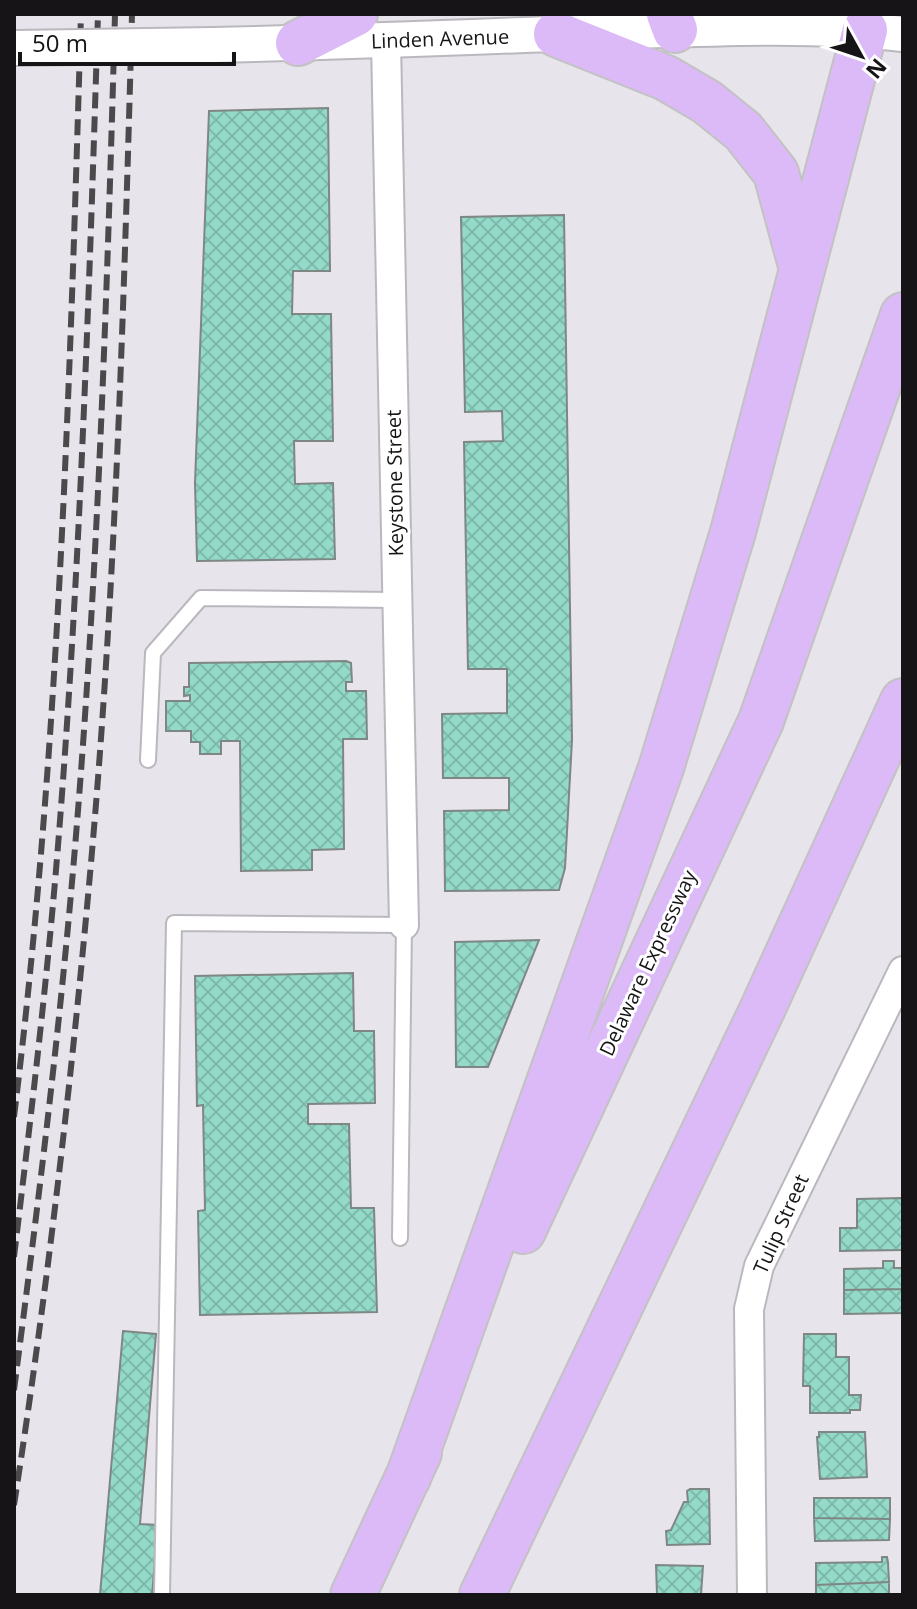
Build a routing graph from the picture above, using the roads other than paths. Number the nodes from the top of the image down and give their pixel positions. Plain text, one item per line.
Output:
1 (672, 22) edge
2 (370, 28) edge
3 (890, 28) edge
4 (556, 34) junction
5 (298, 43) joint
6 (14, 48) edge
7 (801, 266) junction
8 (903, 315) edge
9 (397, 600) junction
10 (903, 701) edge
11 (148, 760) dead end
12 (404, 925) junction
13 (903, 971) edge
14 (400, 1238) dead end
15 (408, 1478) junction
16 (162, 1595) edge
17 (353, 1595) edge
18 (482, 1595) edge
19 (752, 1595) edge

1 - 3 street, Linden Avenue
1 - 4 street, Linden Avenue
2 - 4 street, Linden Avenue
2 - 5 highway
2 - 9 street, Keystone Street
3 - 7 highway
4 - 7 highway
5 - 6 street, bridge
7 - 15 highway
8 - 15 highway, Delaware Expressway
9 - 11 lane
9 - 12 street, Keystone Street
10 - 18 highway
12 - 14 lane
12 - 16 lane
13 - 19 street, Tulip Street
15 - 17 highway, Delaware Expressway

